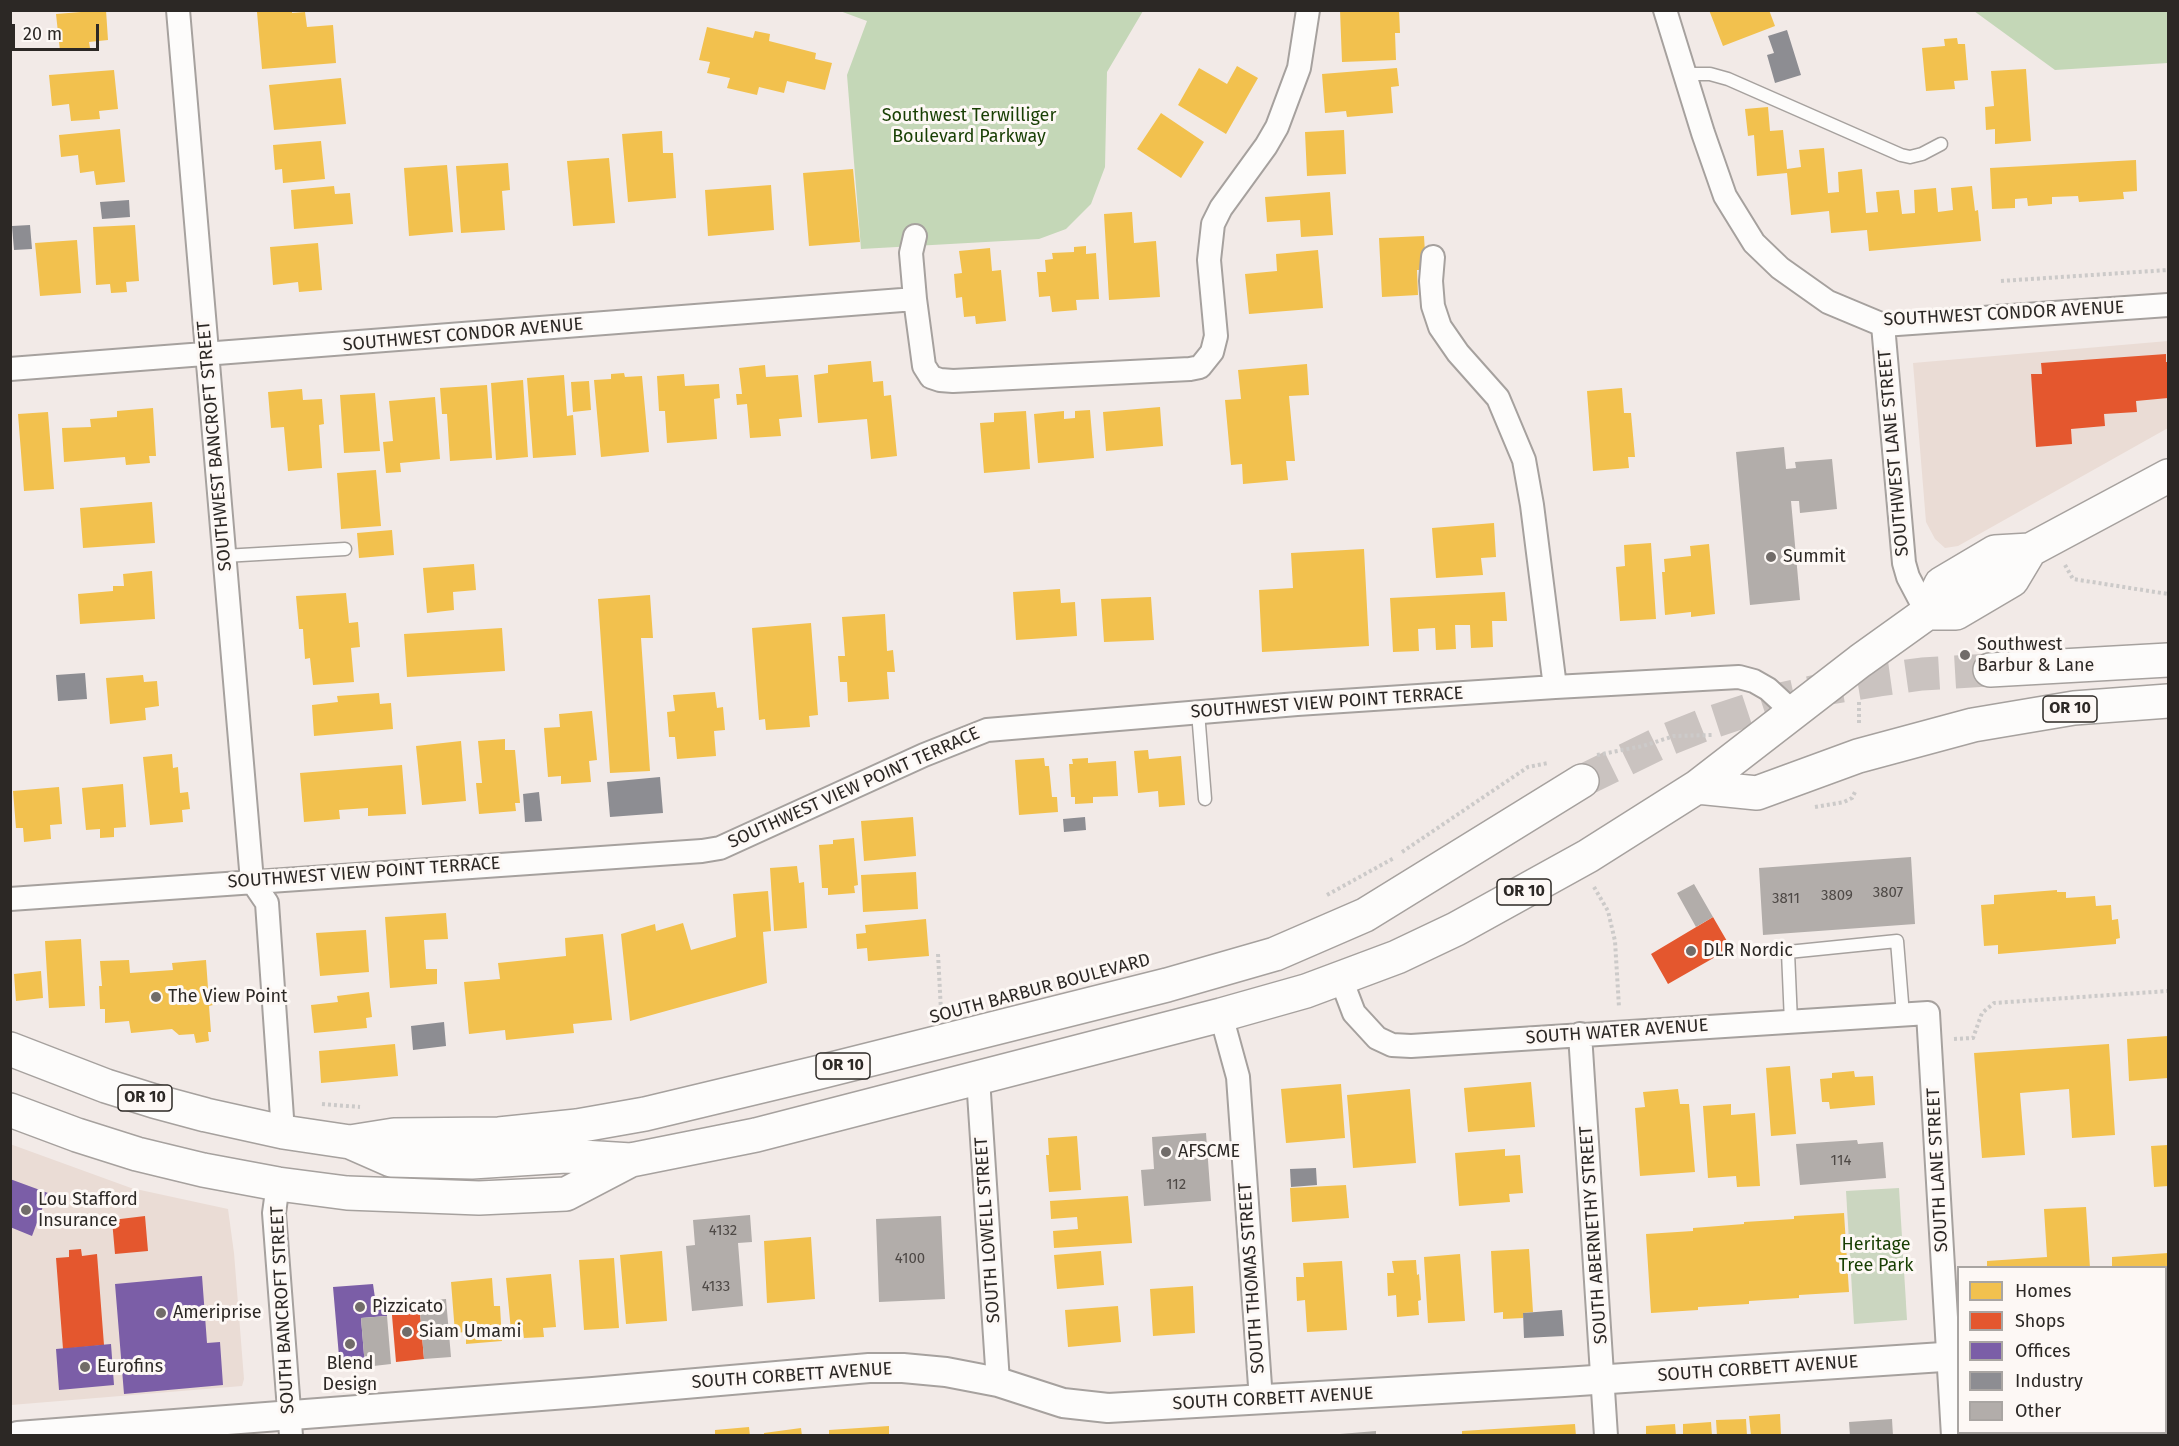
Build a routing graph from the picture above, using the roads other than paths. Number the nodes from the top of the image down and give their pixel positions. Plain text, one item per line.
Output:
1 (178, 10) edge
2 (1308, 10) edge
3 (1665, 10) edge
4 (1685, 74) junction
5 (1941, 144) dead end
6 (915, 236) dead end
7 (1433, 257) dead end
8 (915, 299) junction
9 (2169, 305) edge
10 (1883, 325) junction
11 (207, 355) junction
12 (10, 369) edge
13 (2169, 476) edge
14 (345, 549) dead end
15 (224, 556) junction
16 (1927, 612) junction
17 (2169, 660) edge
18 (1990, 670) tunnel mouth
19 (1555, 687) junction
20 (2169, 701) edge
21 (1198, 712) junction
22 (1794, 713) junction
23 (1588, 768) tunnel mouth
24 (1697, 787) junction
25 (1205, 799) dead end
26 (252, 881) junction
27 (10, 899) edge
28 (1341, 979) junction
29 (1928, 1013) joint
30 (1221, 1015) junction
31 (1903, 1015) junction
32 (1791, 1022) junction
33 (1580, 1034) junction
34 (10, 1049) edge
35 (978, 1078) junction
36 (10, 1110) edge
37 (283, 1132) junction
38 (350, 1142) junction
39 (631, 1160) junction
40 (278, 1184) junction
41 (1954, 1356) edge
42 (1604, 1380) junction
43 (998, 1382) junction
44 (1261, 1400) junction
45 (290, 1426) edge
46 (18, 1436) edge
47 (1606, 1436) edge
48 (1953, 1436) edge

1 - 11 street, SOUTHWEST BANCROFT STREET
2 - 8 street
3 - 4 street, SOUTHWEST CONDOR AVENUE
4 - 5 lane
4 - 10 street, SOUTHWEST CONDOR AVENUE
6 - 8 street
7 - 19 street
8 - 11 street, SOUTHWEST CONDOR AVENUE
9 - 10 street, SOUTHWEST CONDOR AVENUE
10 - 16 street, SOUTHWEST LANE STREET
11 - 12 street, SOUTHWEST CONDOR AVENUE
11 - 15 street, SOUTHWEST BANCROFT STREET
13 - 16 main road
14 - 15 lane
15 - 26 street, SOUTHWEST BANCROFT STREET
16 - 22 main road
17 - 18 main road
19 - 21 street, SOUTHWEST VIEW POINT TERRACE
19 - 22 street, SOUTHWEST VIEW POINT TERRACE
20 - 24 main road, OR 10
21 - 25 lane
21 - 26 street, SOUTHWEST VIEW POINT TERRACE
22 - 24 main road
23 - 38 main road, OR 10
24 - 28 main road, OR 10
26 - 27 street, SOUTHWEST VIEW POINT TERRACE
26 - 37 street
28 - 30 main road, OR 10
28 - 33 street, SOUTH WATER AVENUE
29 - 31 street, SOUTH WATER AVENUE
29 - 41 street, SOUTH LANE STREET
30 - 35 main road, OR 10
30 - 44 street, SOUTH THOMAS STREET
31 - 32 street, SOUTH WATER AVENUE
31 - 32 lane
32 - 33 street, SOUTH WATER AVENUE
33 - 42 street, SOUTH ABERNETHY STREET
34 - 37 main road, OR 10
35 - 39 main road, OR 10
35 - 43 street, SOUTH LOWELL STREET
36 - 40 main road, OR 10
37 - 38 main road, OR 10
38 - 39 main road
39 - 40 main road, OR 10
40 - 45 street, SOUTH BANCROFT STREET
41 - 42 street, SOUTH CORBETT AVENUE
41 - 48 street, SOUTH LANE STREET
42 - 44 street, SOUTH CORBETT AVENUE
42 - 47 street, SOUTH ABERNETHY STREET
43 - 44 street, SOUTH CORBETT AVENUE
43 - 45 street, SOUTH CORBETT AVENUE
45 - 46 street, SOUTH CORBETT AVENUE

